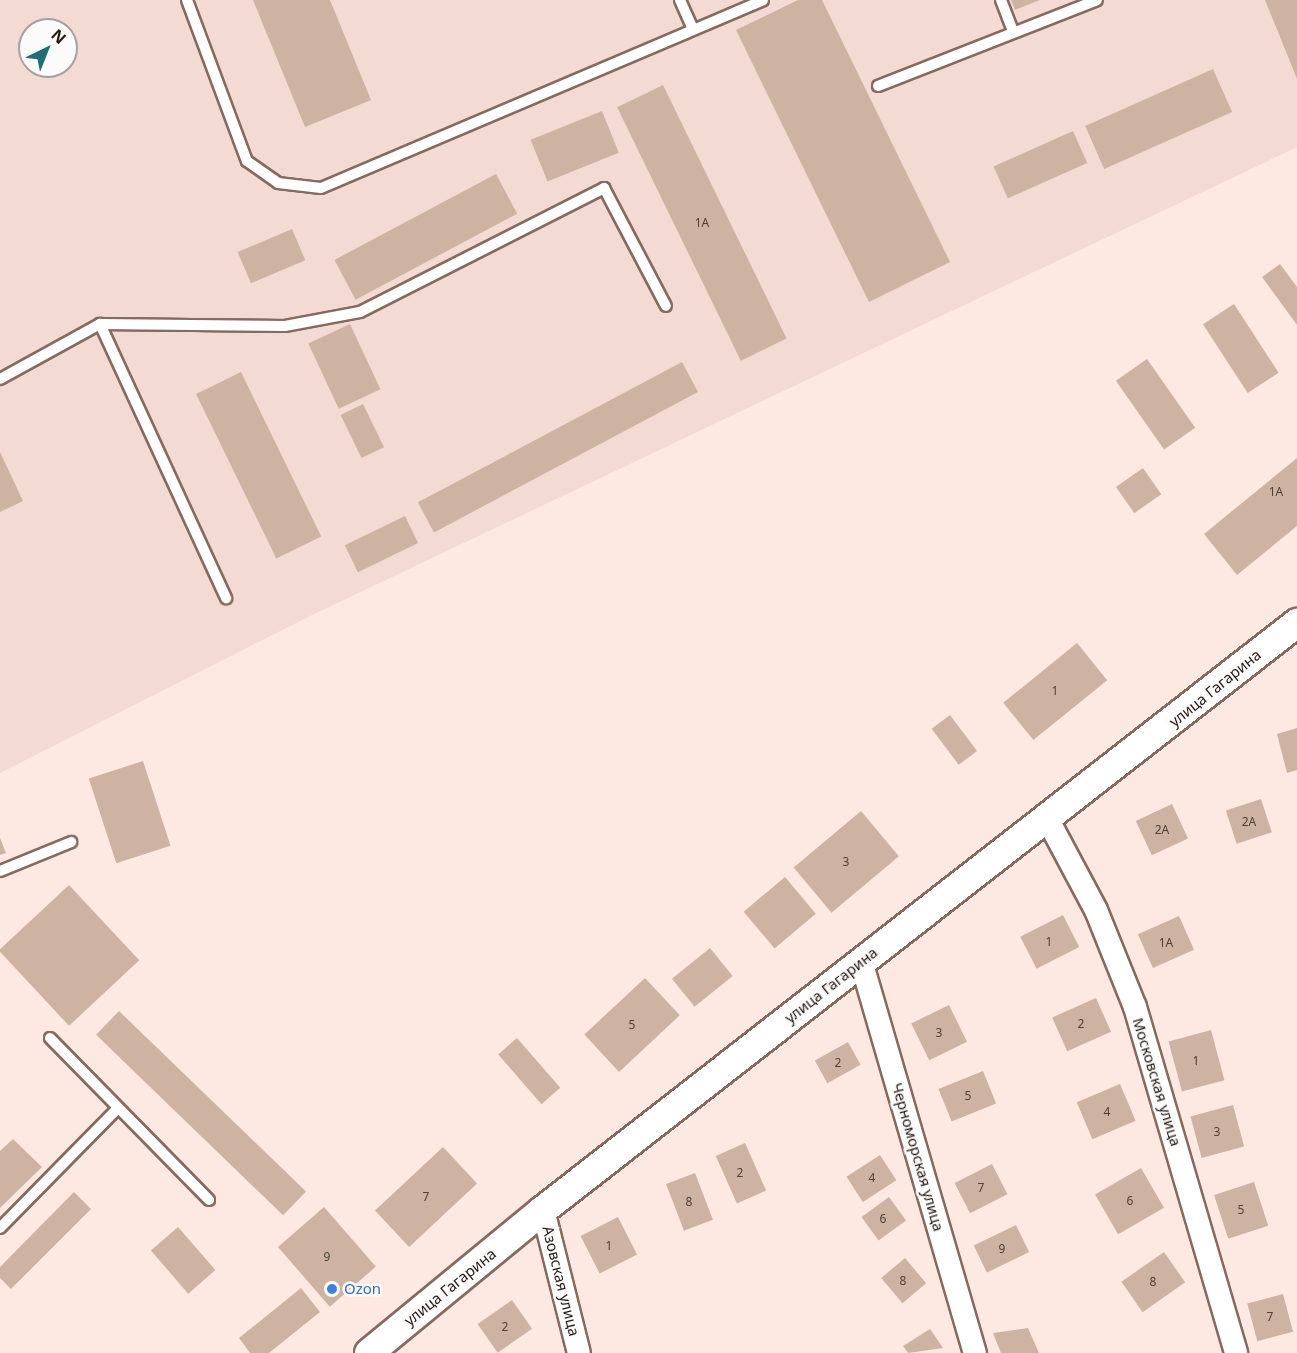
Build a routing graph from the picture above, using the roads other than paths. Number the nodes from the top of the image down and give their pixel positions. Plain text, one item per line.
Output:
1 (187, 0) edge
2 (680, 0) edge
3 (764, 0) edge
4 (1001, 0) edge
5 (1097, 0) edge
6 (692, 27) junction
7 (1013, 32) junction
8 (878, 86) dead end
9 (666, 306) dead end
10 (100, 324) junction
11 (0, 380) edge
12 (226, 598) dead end
13 (1297, 623) edge
14 (1049, 822) junction
15 (71, 842) dead end
16 (0, 871) edge
17 (861, 961) junction
18 (50, 1038) dead end
19 (117, 1109) junction
20 (209, 1200) dead end
21 (543, 1210) junction
22 (0, 1228) edge
23 (369, 1353) edge
24 (579, 1353) edge
25 (975, 1353) edge
26 (1236, 1353) edge

1 - 6 lane
2 - 6 lane
3 - 6 lane
4 - 7 lane
5 - 7 lane
7 - 8 lane
9 - 10 lane
10 - 11 lane
10 - 12 lane
13 - 14 street, улица Гагарина
14 - 17 street, улица Гагарина
14 - 26 street, Московская улица
15 - 16 lane
17 - 21 street, улица Гагарина
17 - 25 street, Черноморская улица
18 - 19 lane
19 - 20 lane
19 - 22 lane
21 - 23 street, улица Гагарина
21 - 24 street, Азовская улица

